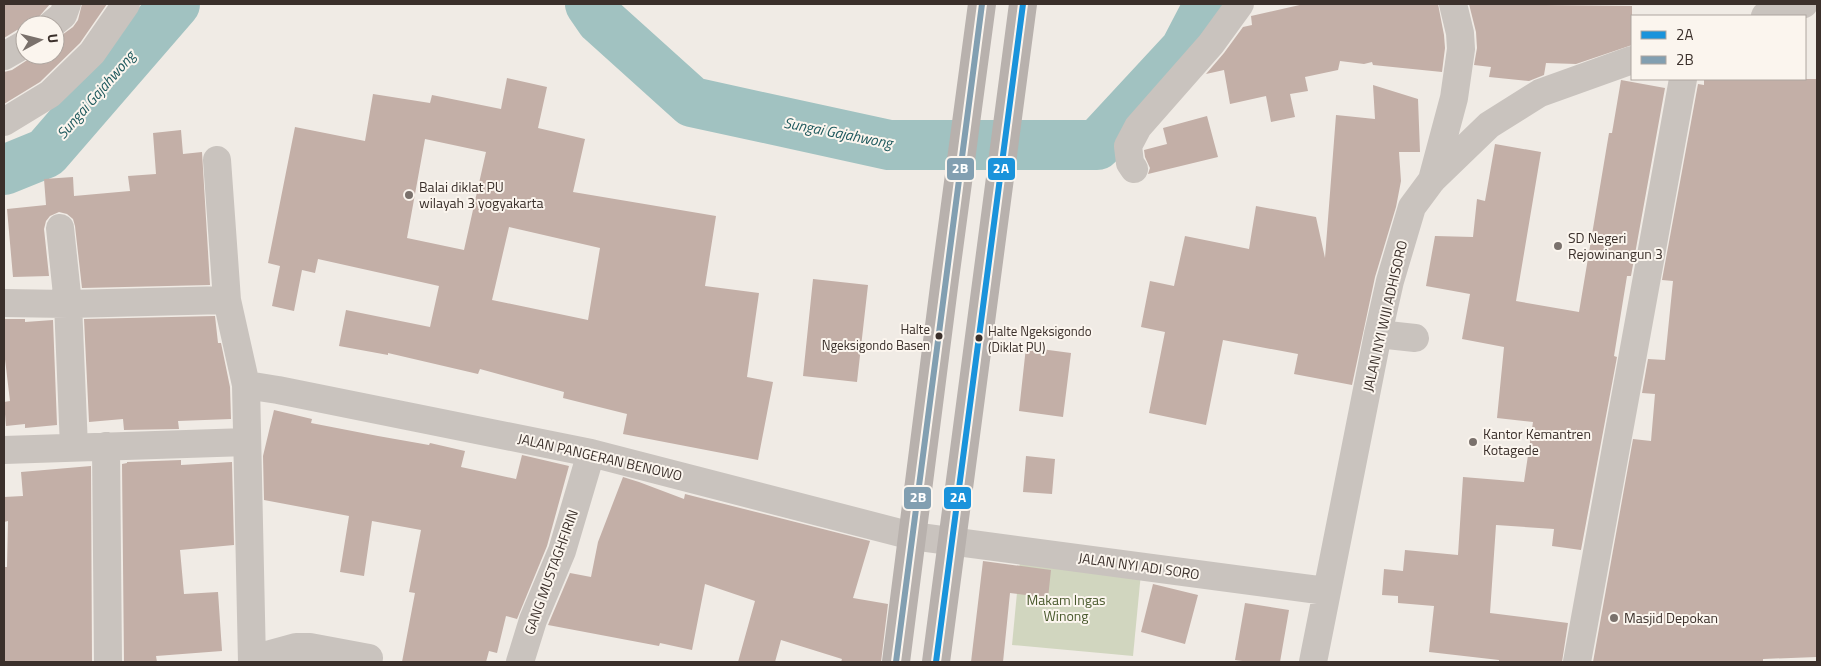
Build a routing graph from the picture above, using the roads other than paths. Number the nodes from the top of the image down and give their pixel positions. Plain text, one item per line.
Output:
1 (126, 4) edge
2 (982, 4) edge
3 (1024, 4) edge
4 (1240, 4) edge
5 (1453, 4) edge
6 (1804, 4) edge
7 (1767, 15) edge
8 (15, 50) edge
9 (4, 56) edge
10 (1631, 60) edge
11 (1683, 80) edge
12 (4, 122) edge
13 (217, 160) dead end
14 (1134, 169) dead end
15 (1432, 180) junction
16 (60, 228) dead end
17 (227, 300) junction
18 (4, 303) edge
19 (68, 304) junction
20 (1378, 334) junction
21 (1415, 338) dead end
22 (246, 385) junction
23 (247, 442) junction
24 (106, 446) junction
25 (74, 447) junction
26 (4, 450) edge
27 (591, 453) junction
28 (912, 536) junction
29 (952, 542) junction
30 (1326, 591) junction
31 (369, 658) dead end
32 (252, 660) edge
33 (108, 662) edge
34 (520, 662) edge
35 (896, 662) edge
36 (936, 662) edge
37 (1313, 662) edge
38 (1577, 662) edge

1 - 12 street
2 - 28 main road
3 - 29 main road
4 - 14 street
5 - 15 street
6 - 7 street
8 - 9 street
10 - 15 street, JALAN NYI WIJI ADHISORO
11 - 38 street
13 - 17 street
15 - 20 street, JALAN NYI WIJI ADHISORO
16 - 19 street
17 - 19 street
17 - 22 street
18 - 19 street
19 - 25 street
20 - 21 street
20 - 30 street, JALAN NYI WIJI ADHISORO
22 - 23 street
22 - 27 street, JALAN PANGERAN BENOWO
23 - 24 street
23 - 32 street
24 - 25 street
24 - 33 street
25 - 26 street
27 - 28 street, JALAN PANGERAN BENOWO
27 - 34 street, GANG MUSTAGHFIRIN
28 - 29 street, JALAN PANGERAN BENOWO
28 - 35 main road
29 - 30 street, JALAN NYI ADI SORO
29 - 36 main road
30 - 37 street, JALAN NYI WIJI ADHISORO
31 - 32 street

